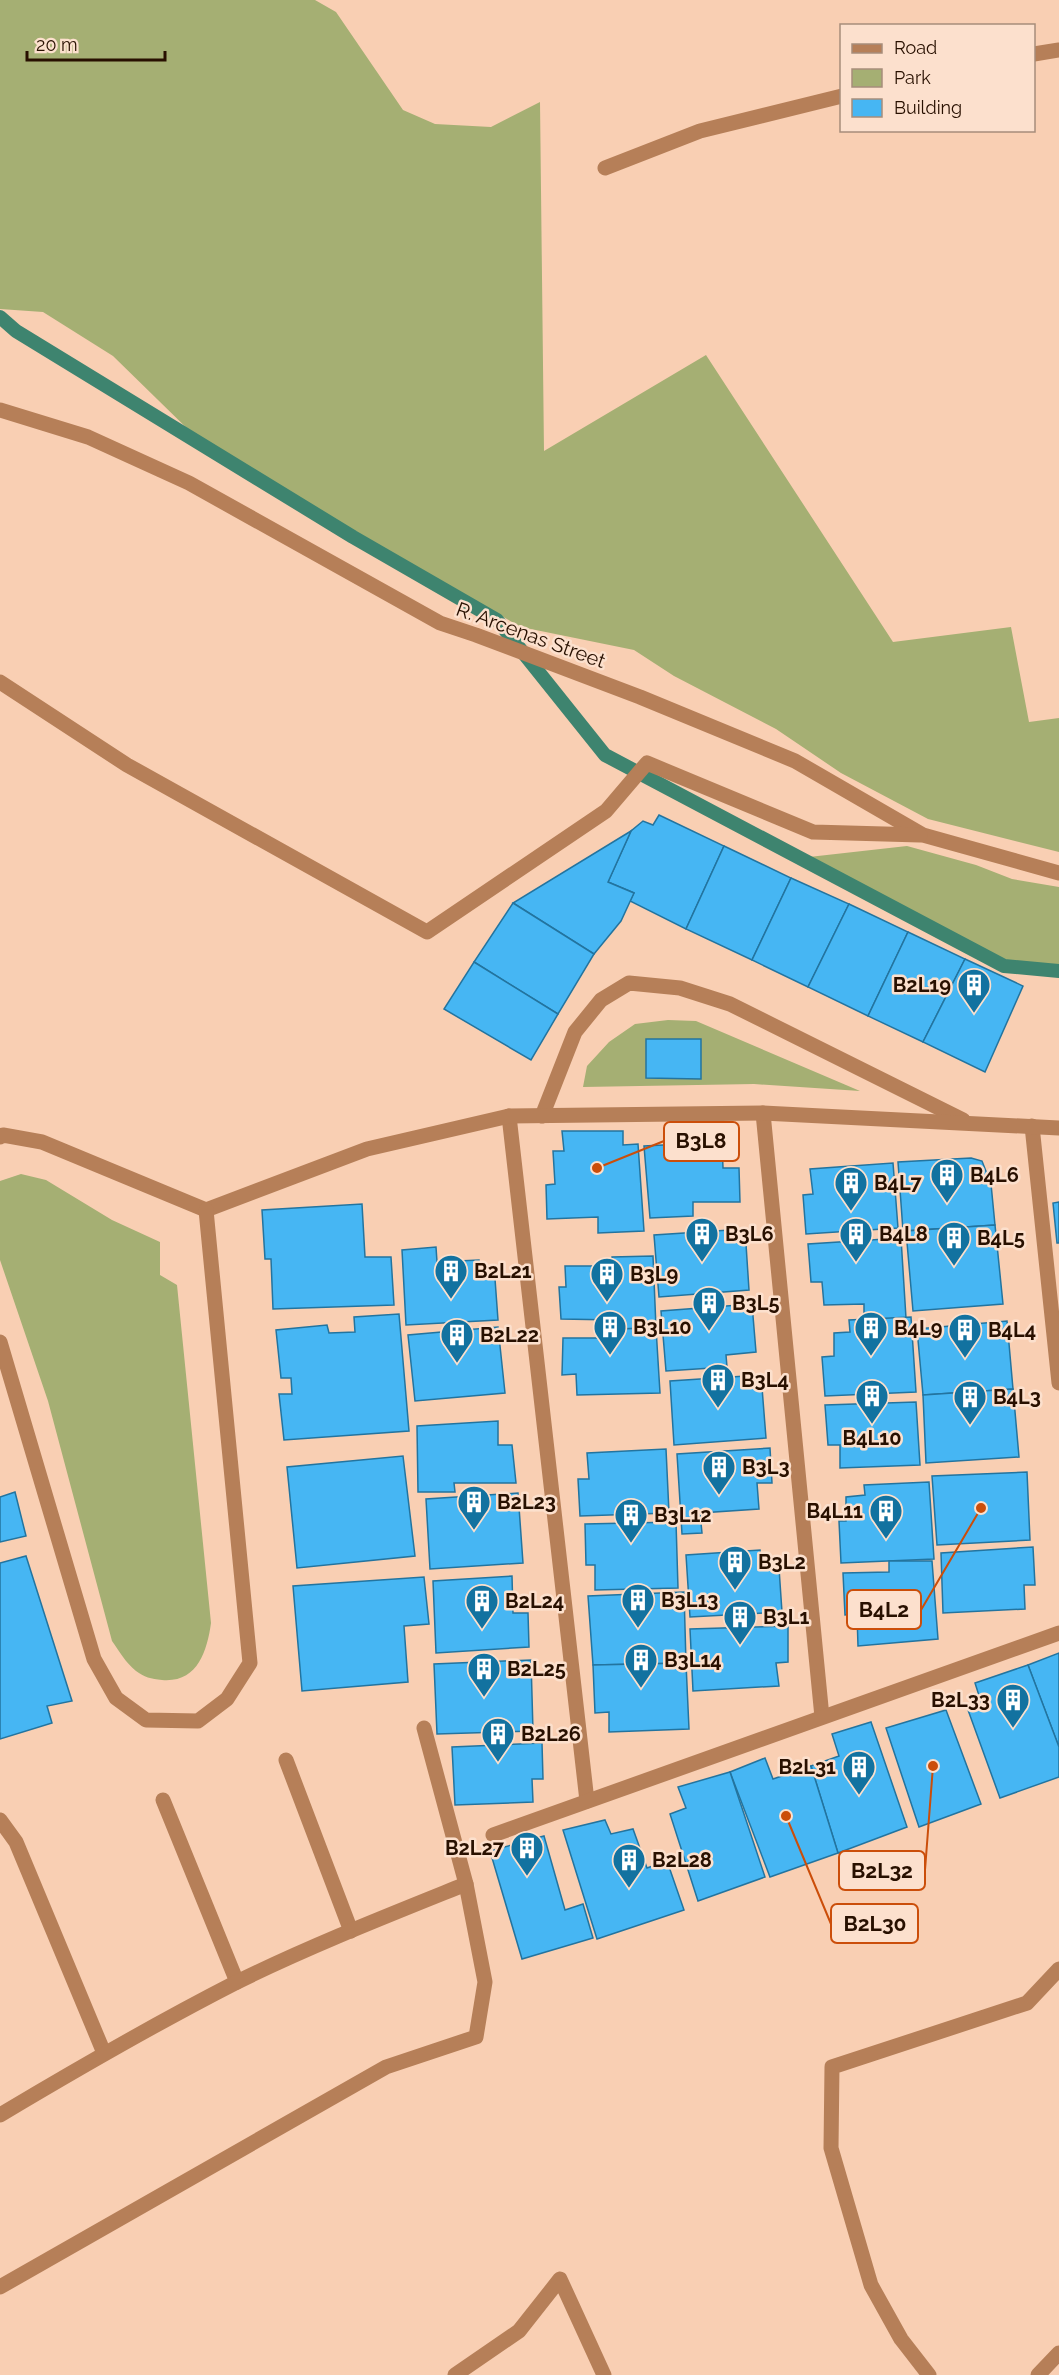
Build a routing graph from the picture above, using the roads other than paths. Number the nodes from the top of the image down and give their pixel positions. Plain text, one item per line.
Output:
1 (1059, 50) edge
2 (1035, 54) edge
3 (840, 96) edge
4 (604, 168) dead end
5 (0, 410) edge
6 (0, 682) edge
7 (922, 835) junction
8 (1059, 873) edge
9 (763, 1113) junction
10 (509, 1116) junction
11 (542, 1116) junction
12 (969, 1123) junction
13 (1032, 1126) junction
14 (1059, 1128) edge
15 (0, 1137) edge
16 (206, 1210) junction
17 (0, 1342) edge
18 (1059, 1383) edge
19 (1059, 1633) edge
20 (822, 1717) junction
21 (424, 1728) dead end
22 (286, 1760) dead end
23 (163, 1800) dead end
24 (587, 1801) junction
25 (0, 1820) edge
26 (493, 1835) dead end
27 (466, 1884) junction
28 (351, 1931) junction
29 (1059, 1969) edge
30 (237, 1983) junction
31 (104, 2052) junction
32 (0, 2115) edge
33 (0, 2287) edge
34 (1059, 2353) edge
35 (455, 2375) edge
36 (604, 2375) edge
37 (929, 2375) edge
38 (1038, 2375) edge

1 - 2 street
3 - 4 street
5 - 7 street, R. Arcenas Street
6 - 7 street
7 - 8 street, R. Arcenas Street
9 - 11 street
9 - 12 street
9 - 20 street
10 - 11 street
10 - 16 street
10 - 24 street
11 - 12 street
12 - 13 street
13 - 14 street
13 - 18 street
15 - 16 street
16 - 17 street
19 - 20 street
20 - 24 street
21 - 27 street
22 - 28 street
23 - 30 street
24 - 26 street
25 - 31 street
27 - 28 street
27 - 33 street
28 - 30 street
29 - 37 street
30 - 31 street
31 - 32 street
34 - 38 street
35 - 36 street

